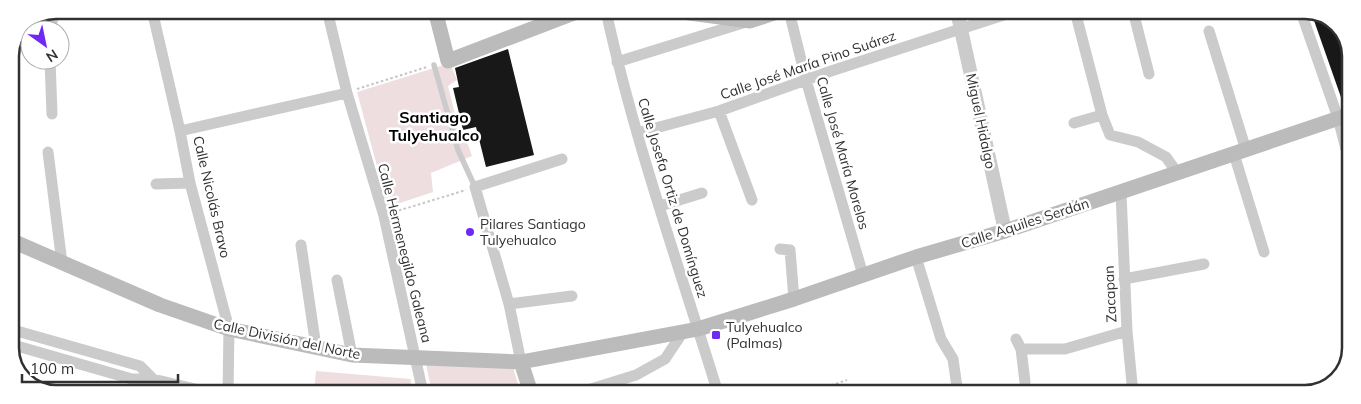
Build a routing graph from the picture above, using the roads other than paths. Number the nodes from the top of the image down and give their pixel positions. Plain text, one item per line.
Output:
1 (154, 19) edge
2 (328, 19) edge
3 (436, 19) edge
4 (558, 19) edge
5 (608, 19) edge
6 (742, 19) edge
7 (753, 19) edge
8 (791, 19) edge
9 (959, 19) edge
10 (992, 19) edge
11 (1077, 19) edge
12 (1135, 19) edge
13 (1304, 19) edge
14 (750, 20) junction
15 (961, 29) junction
16 (1209, 31) dead end
17 (617, 62) junction
18 (441, 63) junction
19 (50, 70) edge
20 (1149, 74) dead end
21 (806, 80) junction
22 (347, 92) junction
23 (719, 111) junction
24 (1342, 111) edge
25 (52, 114) dead end
26 (1102, 115) junction
27 (1342, 117) edge
28 (1074, 123) dead end
29 (180, 130) junction
30 (637, 133) junction
31 (48, 152) dead end
32 (1240, 152) junction
33 (562, 159) dead end
34 (1178, 174) junction
35 (190, 183) junction
36 (156, 184) dead end
37 (475, 186) junction
38 (1121, 192) junction
39 (702, 193) dead end
40 (752, 200) dead end
41 (660, 206) junction
42 (1005, 231) junction
43 (19, 244) edge
44 (301, 245) dead end
45 (780, 249) dead end
46 (1264, 252) dead end
47 (916, 257) junction
48 (62, 263) junction
49 (1204, 264) dead end
50 (863, 275) junction
51 (337, 280) dead end
52 (1124, 280) junction
53 (572, 296) dead end
54 (794, 299) junction
55 (509, 304) junction
56 (230, 329) junction
57 (691, 330) junction
58 (1127, 331) junction
59 (19, 332) edge
60 (19, 347) edge
61 (316, 347) junction
62 (352, 355) junction
63 (415, 357) junction
64 (112, 358) junction
65 (521, 362) junction
66 (108, 372) junction
67 (153, 379) junction
68 (1026, 382) dead end
69 (178, 385) edge
70 (228, 385) edge
71 (421, 385) edge
72 (528, 385) edge
73 (604, 385) edge
74 (715, 385) edge
75 (957, 385) edge
76 (1132, 385) edge

1 - 29 street, Calle Nicolás Bravo
2 - 22 street, Calle Hermenegildo Galeana
3 - 18 main road
4 - 18 main road
5 - 17 street, Calle Josefa Ortiz de Domínguez
6 - 14 main road
7 - 14 main road
8 - 21 street, Calle José María Morelos
9 - 15 street, Miguel Hidalgo
10 - 15 street, Calle José María Pino Suárez
11 - 26 street
12 - 20 street
13 - 24 street
14 - 17 street
15 - 21 street, Calle José María Pino Suárez
15 - 42 street, Miguel Hidalgo
16 - 32 street
17 - 30 street, Calle Josefa Ortiz de Domínguez
18 - 37 lane
19 - 25 street
21 - 23 street, Calle José María Pino Suárez
21 - 50 street, Calle José María Morelos
22 - 29 street
22 - 63 street, Calle Hermenegildo Galeana
23 - 30 street, Calle José María Pino Suárez
23 - 40 street
26 - 28 street
26 - 34 street
27 - 32 main road, Calle Aquiles Serdán
29 - 35 street, Calle Nicolás Bravo
30 - 41 street, Calle Josefa Ortiz de Domínguez
31 - 48 street
32 - 34 main road, Calle Aquiles Serdán
32 - 46 street
33 - 37 street
34 - 38 main road, Calle Aquiles Serdán
35 - 36 street
35 - 56 street, Calle Nicolás Bravo
37 - 55 street
38 - 42 main road, Calle Aquiles Serdán
38 - 52 street, Zacapan
39 - 41 street
41 - 57 street, Calle Josefa Ortiz de Domínguez
42 - 47 main road, Calle Aquiles Serdán
43 - 48 main road, Calle División del Norte
44 - 61 street
45 - 54 street
47 - 50 main road, Calle Aquiles Serdán
47 - 75 street
48 - 56 main road, Calle División del Norte
49 - 52 street
50 - 54 main road, Calle Aquiles Serdán
51 - 62 street
52 - 58 street, Zacapan
53 - 55 street
54 - 57 main road, Calle Aquiles Serdán
55 - 65 street
56 - 61 main road, Calle División del Norte
56 - 70 street, Calle Nicolás Bravo
57 - 65 main road, Calle División del Norte
57 - 73 street
57 - 74 street, Calle Josefa Ortiz de Domínguez
58 - 68 street
58 - 76 street, Zacapan
59 - 64 street
60 - 66 street
61 - 62 main road, Calle División del Norte
62 - 63 main road, Calle División del Norte
63 - 65 main road, Calle División del Norte
63 - 71 street, Calle Hermenegildo Galeana
64 - 66 street
64 - 67 street
65 - 72 main road
66 - 67 street
67 - 69 street

